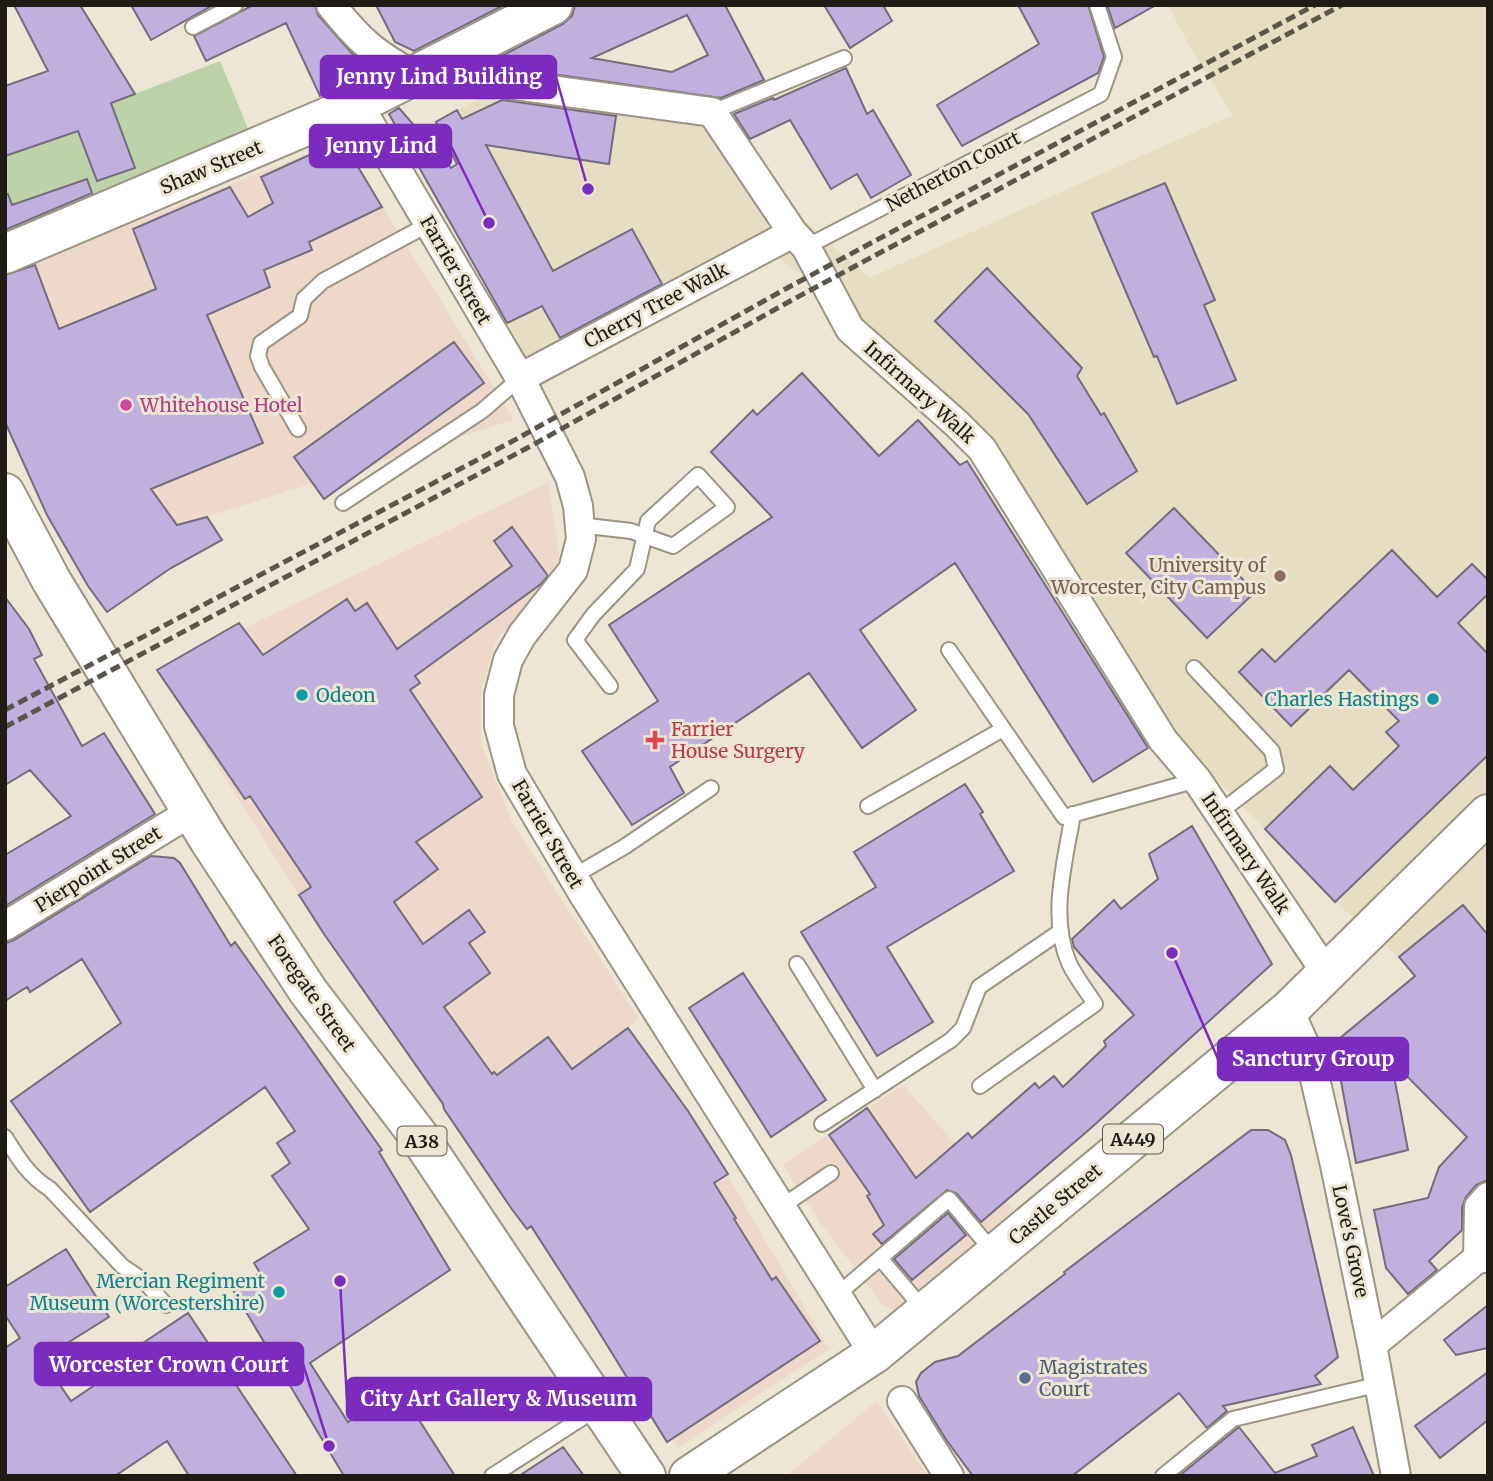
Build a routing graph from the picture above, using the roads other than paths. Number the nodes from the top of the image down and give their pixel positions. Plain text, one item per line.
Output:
1 (235, 5) edge
2 (331, 5) edge
3 (553, 5) edge
4 (1097, 5) edge
5 (193, 27) dead end
6 (844, 58) dead end
7 (414, 75) junction
8 (478, 80) dead end
9 (358, 104) junction
10 (712, 112) junction
11 (429, 224) junction
12 (800, 240) junction
13 (5, 254) edge
14 (520, 378) junction
15 (298, 429) dead end
16 (5, 493) edge
17 (343, 503) dead end
18 (579, 525) junction
19 (644, 536) junction
20 (949, 650) dead end
21 (1194, 668) dead end
22 (610, 686) dead end
23 (1003, 729) junction
24 (1197, 780) junction
25 (711, 788) dead end
26 (868, 806) dead end
27 (191, 812) junction
28 (1219, 813) junction
29 (1073, 814) junction
30 (1488, 814) edge
31 (572, 877) junction
32 (5, 926) edge
33 (1061, 931) junction
34 (797, 964) dead end
35 (1327, 974) junction
36 (1289, 1010) junction
37 (980, 1086) dead end
38 (875, 1090) junction
39 (822, 1124) dead end
40 (5, 1137) edge
41 (831, 1173) dead end
42 (1488, 1197) edge
43 (781, 1207) junction
44 (995, 1254) junction
45 (880, 1258) junction
46 (1483, 1258) edge
47 (836, 1294) junction
48 (166, 1304) dead end
49 (925, 1311) junction
50 (1372, 1345) junction
51 (874, 1354) junction
52 (1380, 1384) junction
53 (902, 1401) dead end
54 (599, 1407) junction
55 (492, 1476) edge
56 (646, 1476) edge
57 (689, 1476) edge
58 (949, 1476) edge
59 (1163, 1476) edge
60 (1396, 1476) edge

1 - 5 lane
2 - 7 street
3 - 7 main road, Shaw Street
4 - 12 lane, Netherton Court
6 - 10 lane
7 - 9 main road, Shaw Street
8 - 10 street
9 - 11 street, Farrier Street
9 - 13 main road, Shaw Street
10 - 12 street, Infirmary Walk
11 - 14 street, Farrier Street
11 - 15 lane
12 - 14 street, Cherry Tree Walk
12 - 24 street, Infirmary Walk
14 - 17 lane
14 - 18 street, Farrier Street
16 - 27 main road, Foregate Street / A38
18 - 19 lane
18 - 31 street, Farrier Street
19 - 19 lane
19 - 22 lane
20 - 23 lane
21 - 28 lane
23 - 26 lane
23 - 29 lane
24 - 28 street, Infirmary Walk
24 - 29 lane
25 - 31 lane
27 - 32 street, Pierpoint Street
27 - 54 main road, Foregate Street / A38
28 - 35 street, Infirmary Walk
29 - 33 lane
30 - 35 main road, Castle Street / A449
31 - 43 street, Farrier Street
33 - 37 lane
33 - 38 lane
34 - 38 lane
35 - 36 main road, Castle Street / A449
36 - 44 main road, Castle Street / A449
36 - 50 street, Love's Grove
38 - 39 lane
40 - 48 lane
41 - 43 lane
42 - 46 street
43 - 47 street, Farrier Street
44 - 45 lane
44 - 49 main road, Castle Street / A449
45 - 47 lane
45 - 49 lane
46 - 50 street
47 - 51 street, Farrier Street
49 - 51 main road, Castle Street / A449
50 - 52 street, Love's Grove
51 - 57 main road, Castle Street / A449
52 - 59 lane
52 - 60 street, Love's Grove
53 - 58 street
54 - 55 lane
54 - 56 main road, Foregate Street / A38

